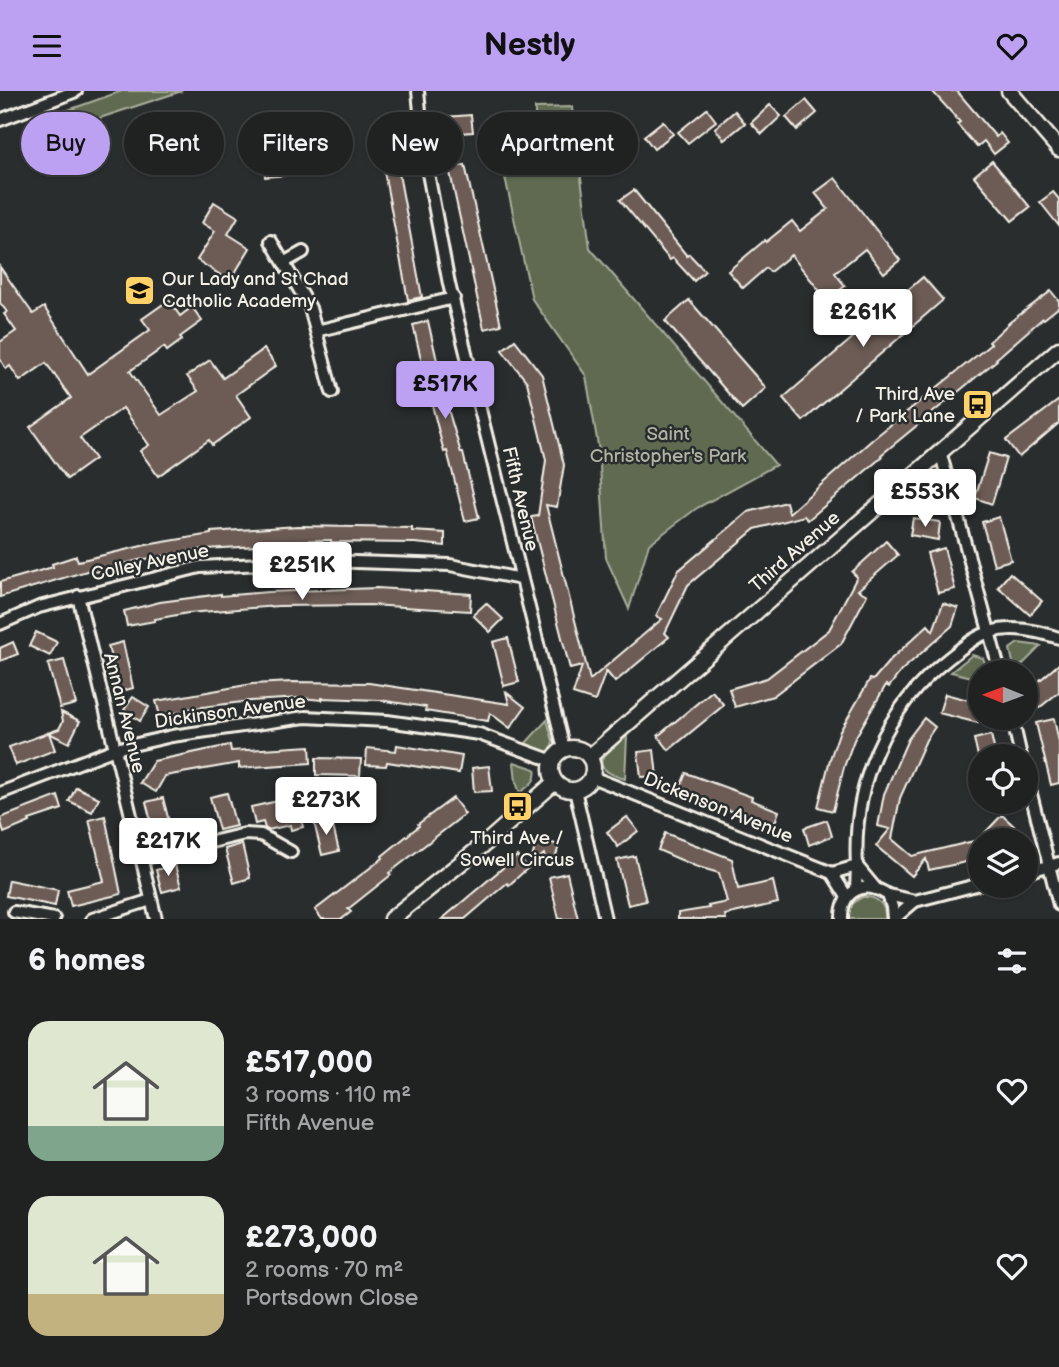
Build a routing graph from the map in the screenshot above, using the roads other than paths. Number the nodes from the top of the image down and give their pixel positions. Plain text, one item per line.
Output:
1 (76, 91) edge
2 (418, 91) edge
3 (1009, 91) edge
4 (0, 120) edge
5 (1059, 149) edge
6 (271, 241) dead end
7 (303, 252) dead end
8 (285, 262) junction
9 (454, 298) junction
10 (316, 331) junction
11 (1059, 349) edge
12 (332, 392) dead end
13 (940, 451) junction
14 (521, 579) junction
15 (78, 596) junction
16 (0, 624) edge
17 (990, 632) junction
18 (1059, 638) edge
19 (997, 660) edge
20 (115, 749) junction
21 (564, 750) junction
22 (589, 757) junction
23 (553, 761) junction
24 (592, 777) junction
25 (555, 782) junction
26 (575, 790) junction
27 (0, 793) edge
28 (1038, 814) edge
29 (291, 852) dead end
30 (141, 859) junction
31 (1053, 865) edge
32 (857, 866) junction
33 (832, 873) junction
34 (968, 887) edge
35 (876, 889) junction
36 (851, 893) junction
37 (888, 895) junction
38 (151, 900) junction
39 (915, 901) junction
40 (1059, 905) edge
41 (14, 912) dead end
42 (54, 919) edge
43 (92, 919) edge
44 (156, 919) edge
45 (391, 919) edge
46 (605, 919) edge
47 (841, 919) edge
48 (893, 919) edge

1 - 4 street
2 - 9 street, Fifth Avenue
3 - 5 street
6 - 8 street
7 - 8 street
8 - 10 street
9 - 10 street
9 - 14 street, Fifth Avenue
10 - 12 street
11 - 13 street, Third Avenue
13 - 17 street
13 - 22 street, Third Avenue
14 - 15 street, Colley Avenue
14 - 21 street, Fifth Avenue
15 - 16 street, Colley Avenue
15 - 20 street, Annan Avenue
17 - 18 street
17 - 19 street
17 - 32 street
20 - 23 street, Dickinson Avenue
20 - 27 street, Dickinson Avenue
20 - 30 street, Annan Avenue
21 - 22 street
21 - 23 street
22 - 24 street
23 - 25 street
24 - 26 street
24 - 33 street, Dickenson Avenue
25 - 26 street
25 - 45 street
26 - 46 street
28 - 31 street
29 - 30 street
30 - 38 street, Annan Avenue
31 - 40 street
32 - 33 street
32 - 35 street
32 - 36 street
33 - 36 street
34 - 39 street
35 - 36 street
35 - 37 street
36 - 47 street
37 - 39 street
37 - 48 street
38 - 43 street
38 - 44 street, Annan Avenue
39 - 48 street
41 - 42 street

